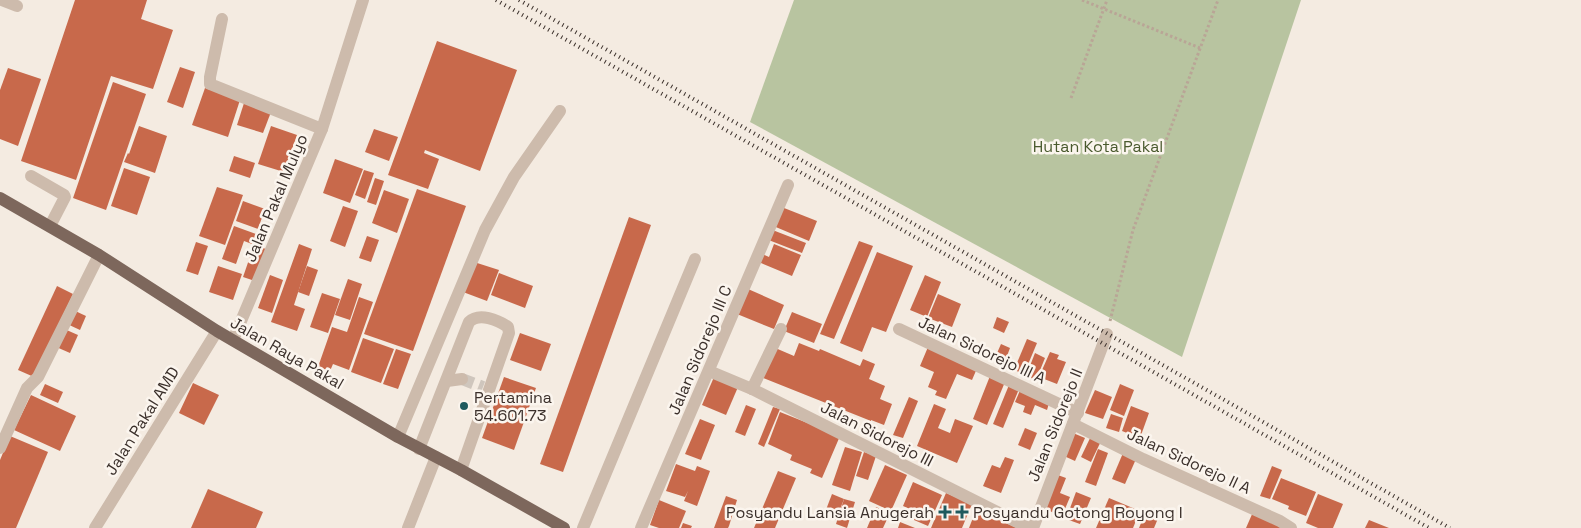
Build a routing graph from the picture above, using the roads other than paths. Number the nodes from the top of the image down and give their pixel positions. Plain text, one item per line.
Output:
1 (2, 0) edge
2 (363, 0) edge
3 (17, 6) dead end
4 (222, 19) dead end
5 (560, 111) dead end
6 (322, 130) junction
7 (31, 176) dead end
8 (788, 185) dead end
9 (0, 198) edge
10 (50, 226) junction
11 (99, 255) junction
12 (695, 259) dead end
13 (781, 329) dead end
14 (899, 329) dead end
15 (217, 330) junction
16 (1107, 334) road end
17 (233, 340) junction
18 (709, 370) junction
19 (462, 379) tunnel mouth
20 (447, 381) junction
21 (752, 389) junction
22 (1076, 419) junction
23 (398, 437) junction
24 (0, 448) edge
25 (419, 449) junction
26 (436, 457) junction
27 (461, 470) junction
28 (95, 528) edge
29 (408, 528) edge
30 (564, 528) edge
31 (583, 528) edge
32 (642, 528) edge
33 (1031, 528) edge
34 (1291, 528) edge

1 - 3 street
2 - 6 street
4 - 6 street, Jalan Pakal Mulyo
5 - 23 street
6 - 17 street, Jalan Pakal Mulyo
7 - 10 street
8 - 18 street, Jalan Sidorejo III C
9 - 10 main road, Jalan Raya Pakal
10 - 11 main road, Jalan Raya Pakal
11 - 15 main road, Jalan Raya Pakal
11 - 24 street
12 - 31 street
13 - 21 street
14 - 22 street, Jalan Sidorejo III A
15 - 17 main road, Jalan Raya Pakal
15 - 28 street, Jalan Pakal AMD
16 - 22 street, Jalan Sidorejo II
17 - 23 main road, Jalan Raya Pakal
18 - 21 street, Jalan Sidorejo III
18 - 32 street, Jalan Sidorejo III C
19 - 20 street
20 - 25 street
20 - 27 street
21 - 33 street, Jalan Sidorejo III
22 - 33 street, Jalan Sidorejo II
22 - 34 street, Jalan Sidorejo II A
23 - 25 main road, Jalan Raya Pakal
25 - 26 main road, Jalan Raya Pakal
26 - 27 main road, Jalan Raya Pakal
26 - 29 street
27 - 30 main road, Jalan Raya Pakal

